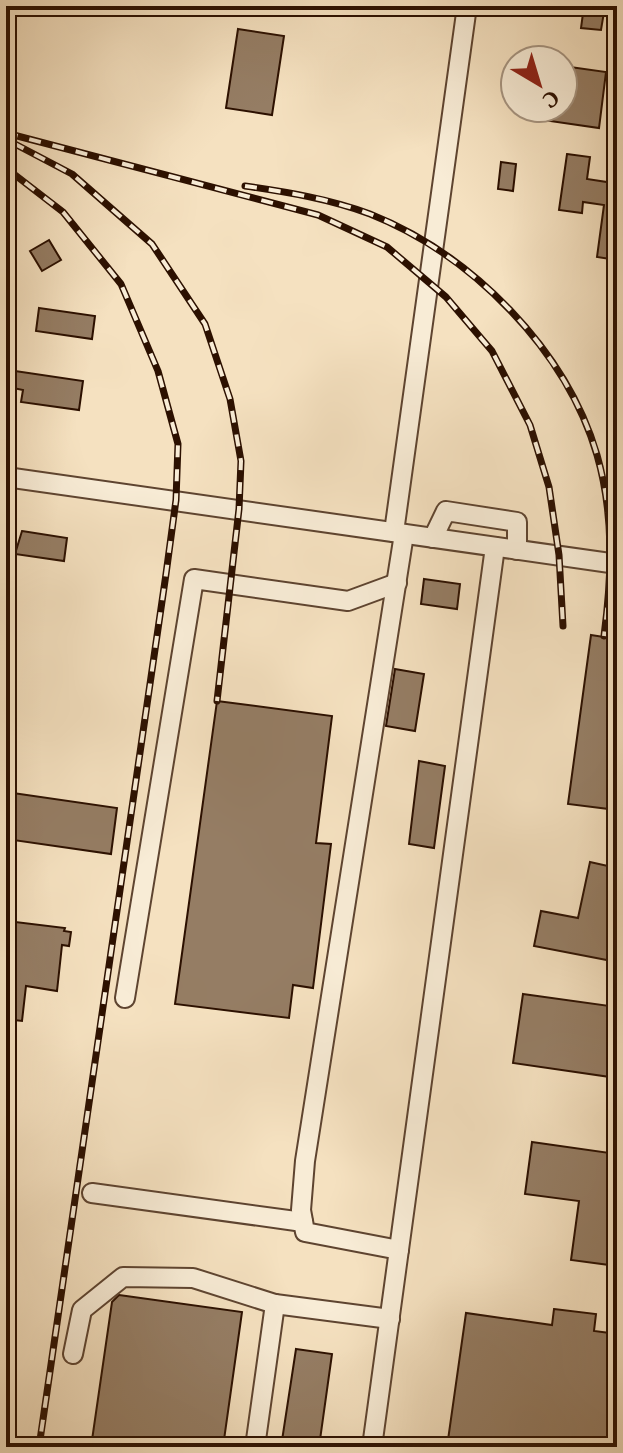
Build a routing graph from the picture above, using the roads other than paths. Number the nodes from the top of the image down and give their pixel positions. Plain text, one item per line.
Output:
1 (467, 6) edge
2 (6, 477) edge
3 (399, 533) junction
4 (433, 538) junction
5 (495, 547) junction
6 (517, 550) junction
7 (617, 564) edge
8 (397, 583) junction
9 (125, 998) dead end
10 (92, 1193) dead end
11 (303, 1222) junction
12 (399, 1250) junction
13 (275, 1304) junction
14 (390, 1319) junction
15 (73, 1354) dead end
16 (255, 1447) edge
17 (372, 1447) edge

1 - 3 street
2 - 3 street
3 - 4 street
3 - 8 street
4 - 5 street
4 - 6 street
5 - 6 street
5 - 12 street
6 - 7 street
8 - 9 street
8 - 11 street
10 - 11 street
11 - 12 street
12 - 14 street
13 - 14 street
13 - 15 street
13 - 16 street
14 - 17 street

